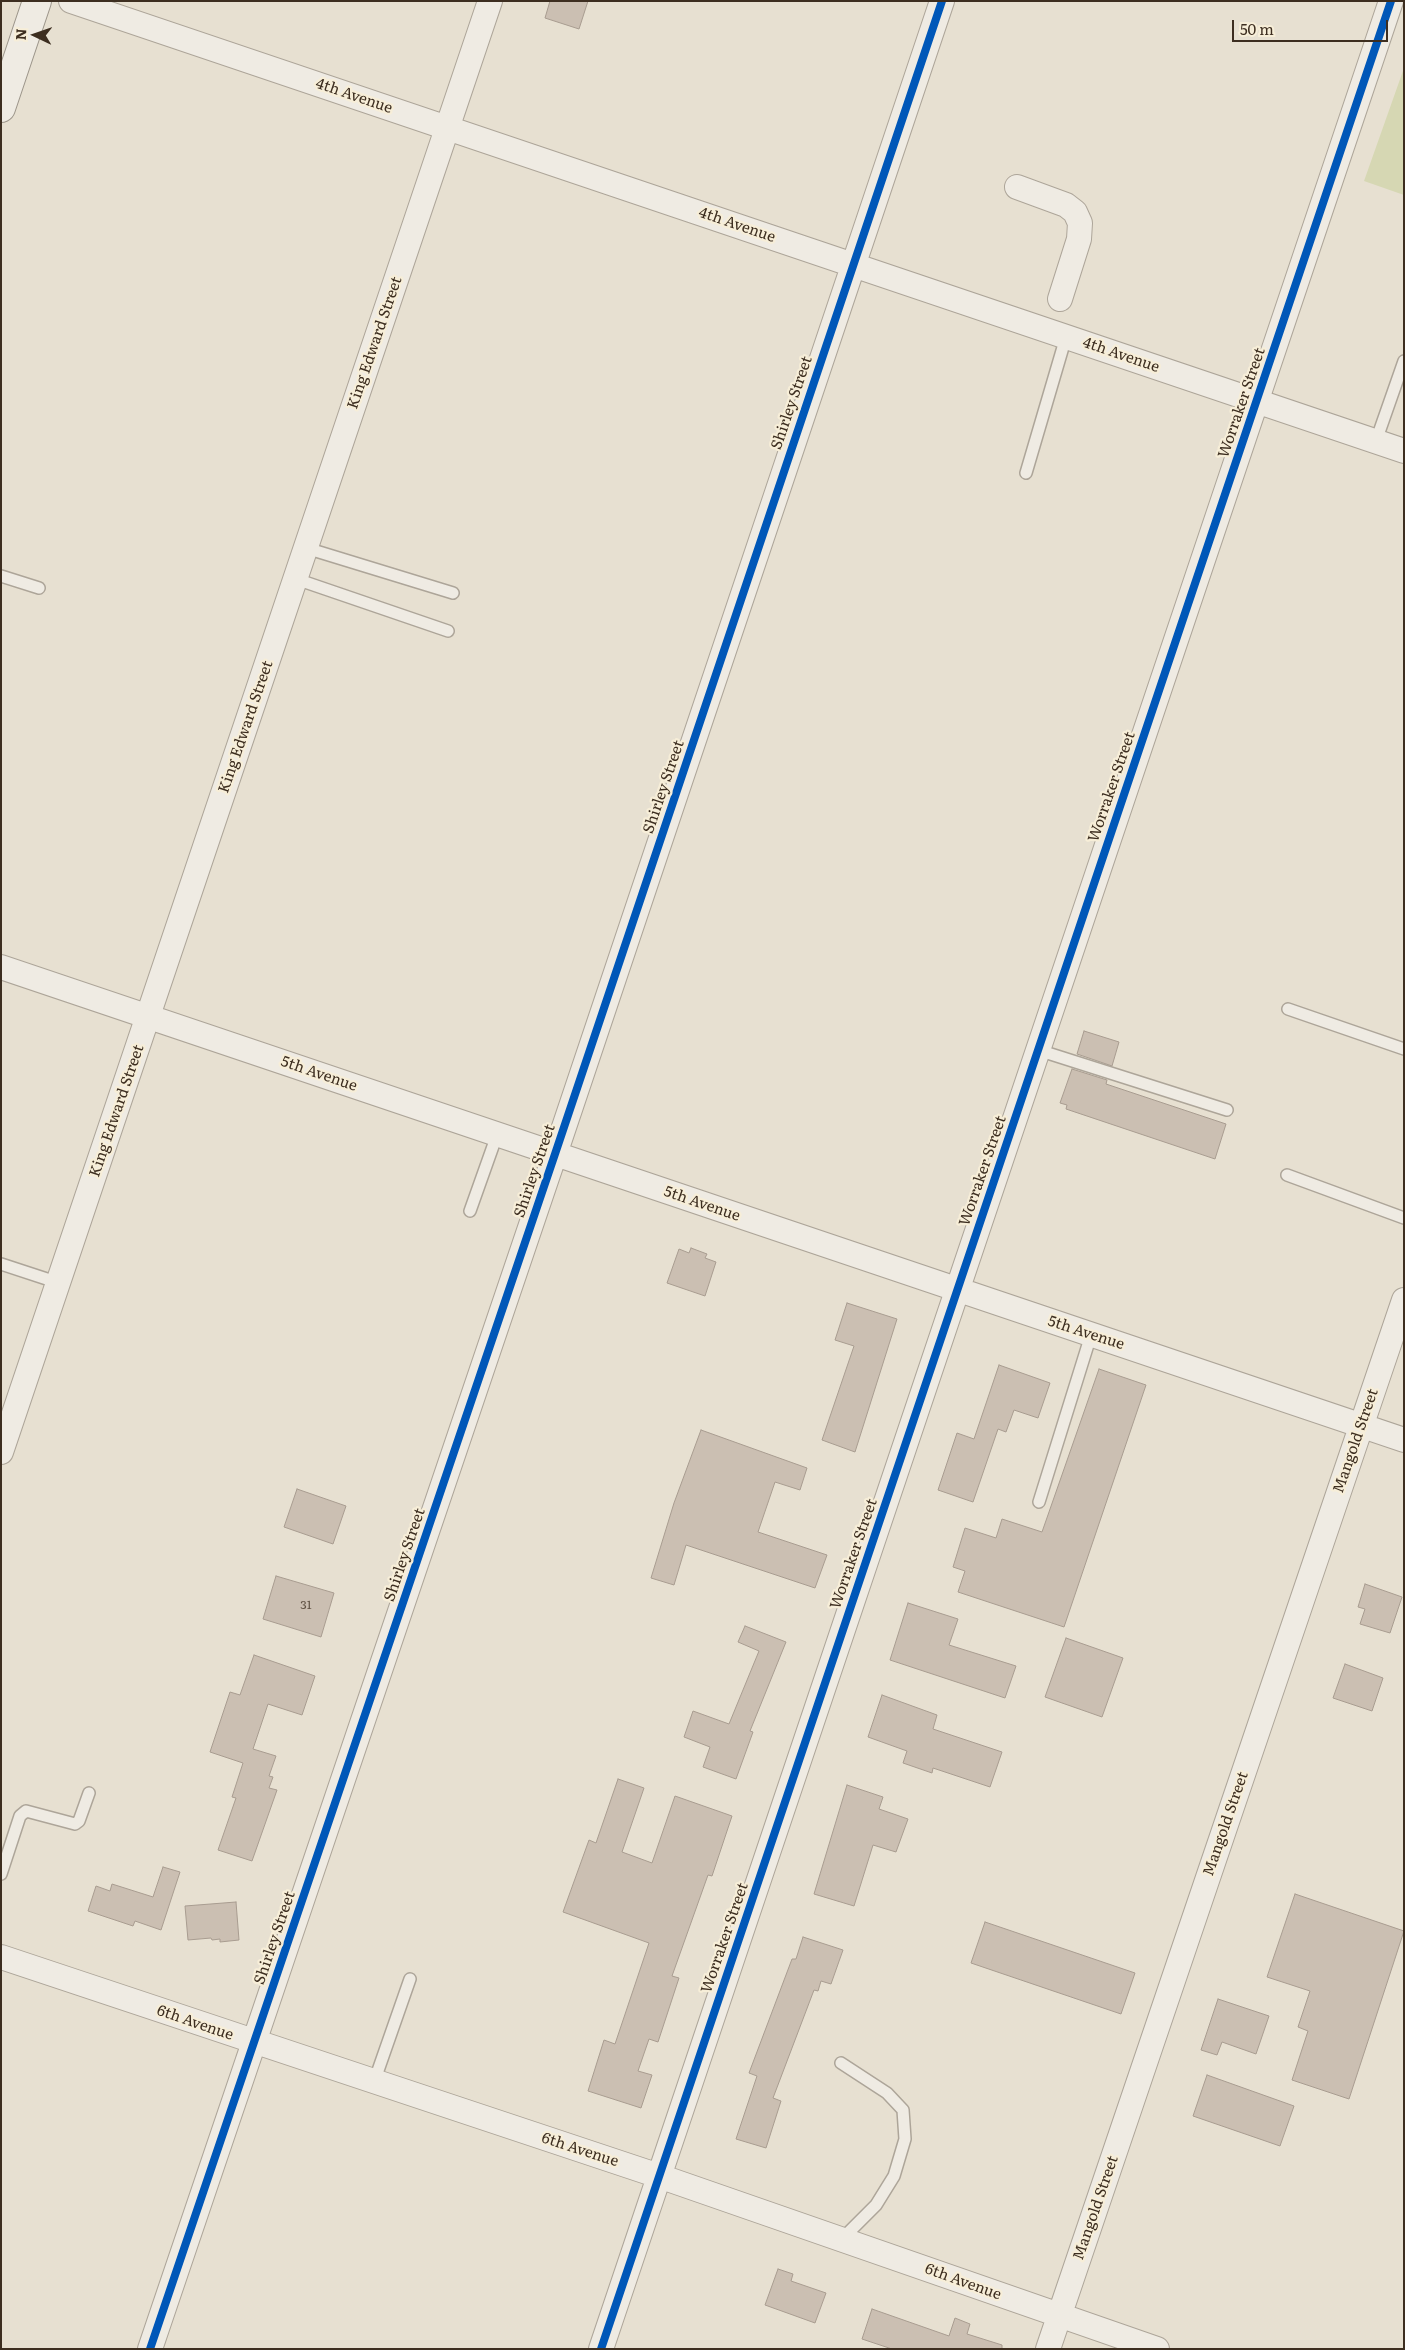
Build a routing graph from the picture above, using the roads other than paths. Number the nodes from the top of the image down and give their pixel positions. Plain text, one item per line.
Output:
1 (37, 1) edge
2 (71, 1) edge
3 (490, 1) edge
4 (942, 1) edge
5 (1391, 1) edge
6 (1, 108) edge
7 (448, 127) junction
8 (1017, 187) dead end
9 (853, 265) junction
10 (1060, 299) dead end
11 (1066, 337) junction
12 (1404, 361) edge
13 (1257, 401) junction
14 (1376, 441) junction
15 (1404, 450) edge
16 (1026, 473) dead end
17 (306, 548) junction
18 (1, 576) edge
19 (296, 579) junction
20 (39, 588) dead end
21 (454, 593) dead end
22 (448, 631) dead end
23 (1, 967) edge
24 (1288, 1009) dead end
25 (149, 1017) junction
26 (1038, 1050) junction
27 (1404, 1050) edge
28 (1227, 1110) dead end
29 (498, 1135) junction
30 (555, 1154) junction
31 (1287, 1175) dead end
32 (470, 1212) dead end
33 (1404, 1218) edge
34 (1, 1264) edge
35 (59, 1283) junction
36 (957, 1290) junction
37 (1404, 1300) edge
38 (1091, 1335) junction
39 (1361, 1425) junction
40 (1404, 1440) edge
41 (1, 1452) edge
42 (1038, 1502) dead end
43 (89, 1793) dead end
44 (1, 1874) edge
45 (1, 1957) edge
46 (410, 1979) dead end
47 (254, 2042) junction
48 (842, 2063) dead end
49 (374, 2082) junction
50 (659, 2176) junction
51 (842, 2239) junction
52 (1059, 2316) junction
53 (150, 2349) edge
54 (601, 2349) edge
55 (1048, 2349) edge
56 (1157, 2349) edge

1 - 6 street
2 - 7 street, 4th Avenue
3 - 7 street, King Edward Street
4 - 9 street, Shirley Street
5 - 13 street, Worraker Street
7 - 9 street, 4th Avenue
7 - 17 street, King Edward Street
8 - 10 street
9 - 11 street, 4th Avenue
9 - 30 street, Shirley Street
11 - 13 street, 4th Avenue
11 - 16 lane
12 - 14 lane
13 - 14 street, 4th Avenue
13 - 26 street, Worraker Street
14 - 15 street, 4th Avenue
17 - 19 street, King Edward Street
17 - 21 lane
18 - 20 lane
19 - 22 lane
19 - 25 street, King Edward Street
23 - 25 street, 5th Avenue
24 - 27 lane
25 - 29 street, 5th Avenue
25 - 35 street, King Edward Street
26 - 28 lane
26 - 36 street, Worraker Street
29 - 30 street, 5th Avenue
29 - 32 lane
30 - 36 street, 5th Avenue
30 - 47 street, Shirley Street
31 - 33 lane
34 - 35 lane
35 - 41 street, King Edward Street
36 - 38 street, 5th Avenue
36 - 50 street, Worraker Street
37 - 39 street, Mangold Street
38 - 39 street, 5th Avenue
38 - 42 lane
39 - 40 street, 5th Avenue
39 - 52 street, Mangold Street
43 - 44 lane
45 - 47 street, 6th Avenue
46 - 49 lane
47 - 49 street, 6th Avenue
47 - 53 street, Shirley Street
48 - 51 lane
49 - 50 street, 6th Avenue
50 - 51 street, 6th Avenue
50 - 54 street, Worraker Street
51 - 52 street, 6th Avenue
52 - 55 street, Mangold Street
52 - 56 street, 6th Avenue

